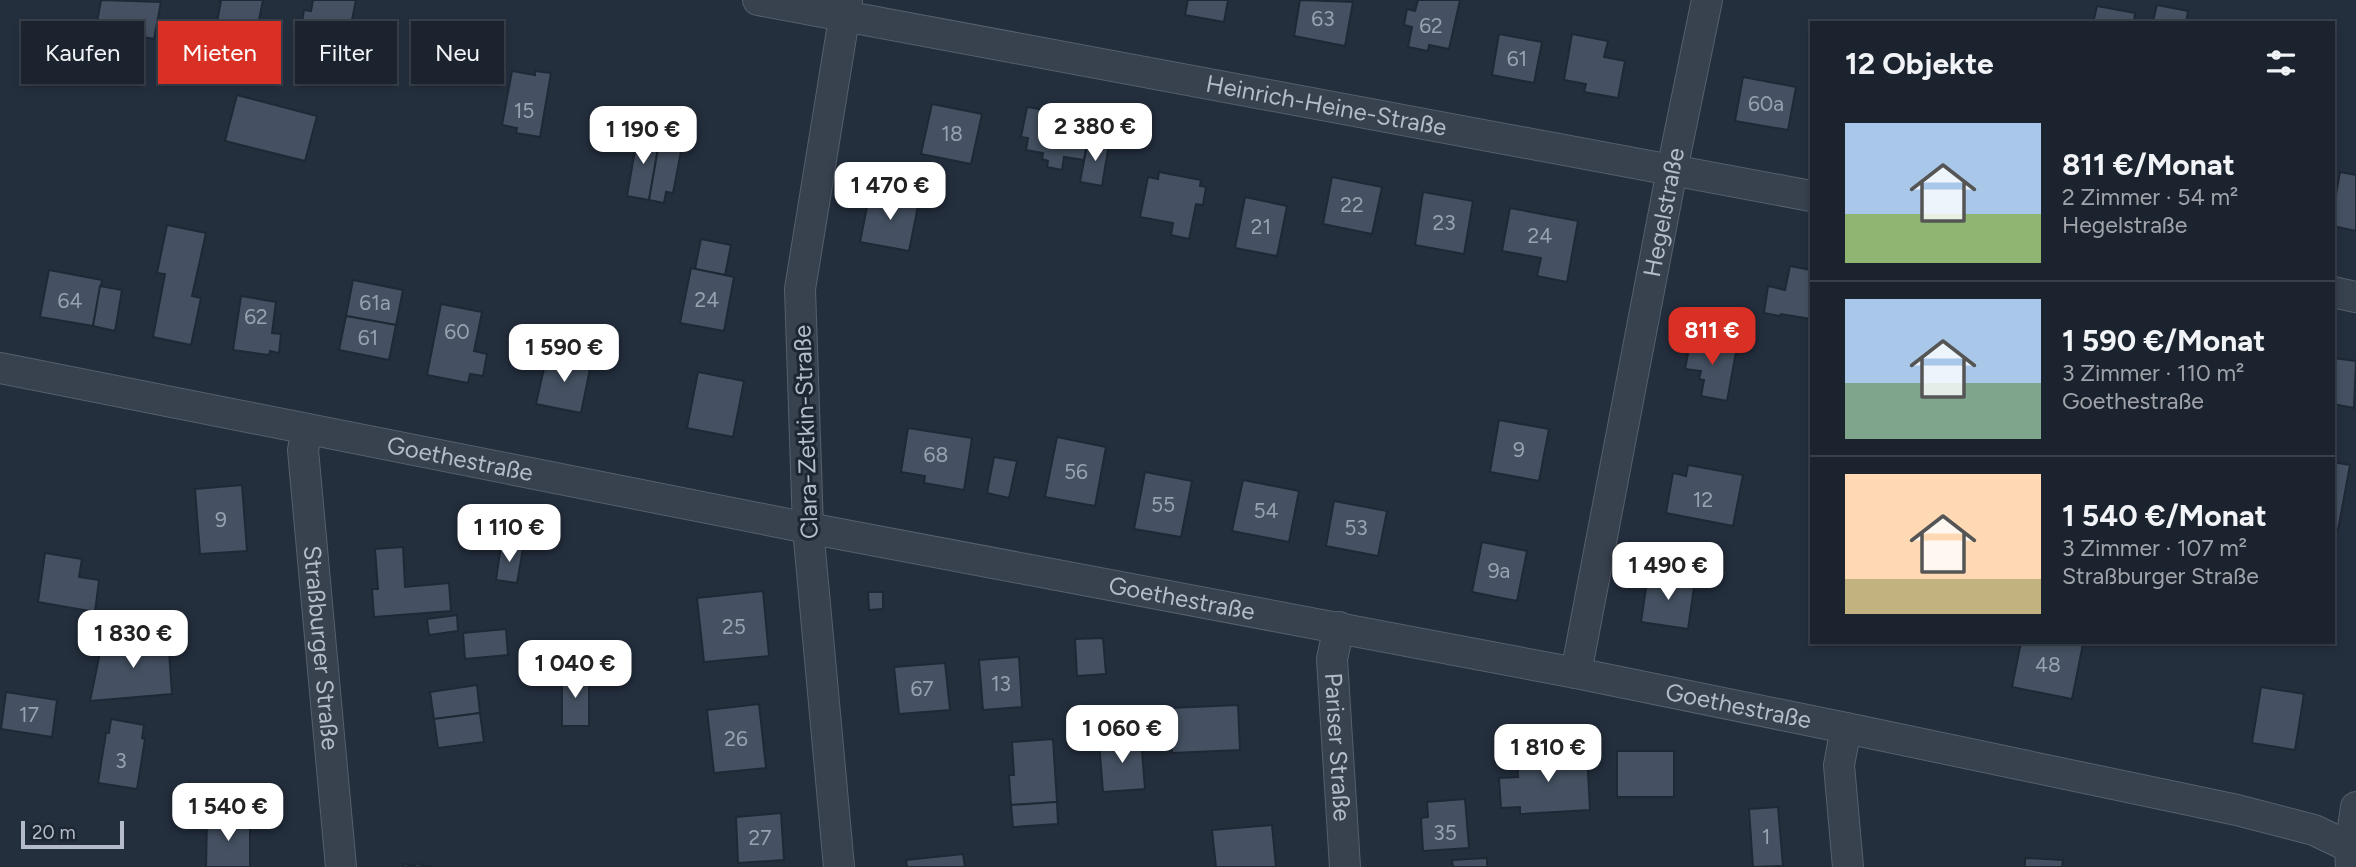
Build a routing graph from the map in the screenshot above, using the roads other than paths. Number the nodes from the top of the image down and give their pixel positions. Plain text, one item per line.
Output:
1 (758, 0) edge
2 (1707, 0) edge
3 (845, 8) edge
4 (1672, 170) junction
5 (1810, 196) edge
6 (2335, 292) edge
7 (2356, 297) edge
8 (0, 368) edge
9 (307, 429) junction
10 (808, 528) junction
11 (1339, 627) junction
12 (1576, 673) junction
13 (1846, 728) junction
14 (2356, 807) edge
15 (2352, 855) edge
16 (341, 867) edge
17 (839, 867) edge
18 (1345, 867) edge
19 (1848, 867) edge

1 - 3 street, Heinrich-Heine-Straße
2 - 4 street, Hegelstraße
3 - 4 street, Heinrich-Heine-Straße
3 - 10 street, Clara-Zetkin-Straße
4 - 5 street, Heinrich-Heine-Straße
4 - 12 street, Hegelstraße
6 - 7 street
8 - 9 street, Goethestraße
9 - 10 street, Goethestraße
9 - 16 street, Straßburger Straße
10 - 11 street, Goethestraße
10 - 17 street, Clara-Zetkin-Straße
11 - 12 street, Goethestraße
11 - 18 street, Pariser Straße
12 - 13 street, Goethestraße
13 - 15 street, Goethestraße
13 - 19 street
14 - 15 street

